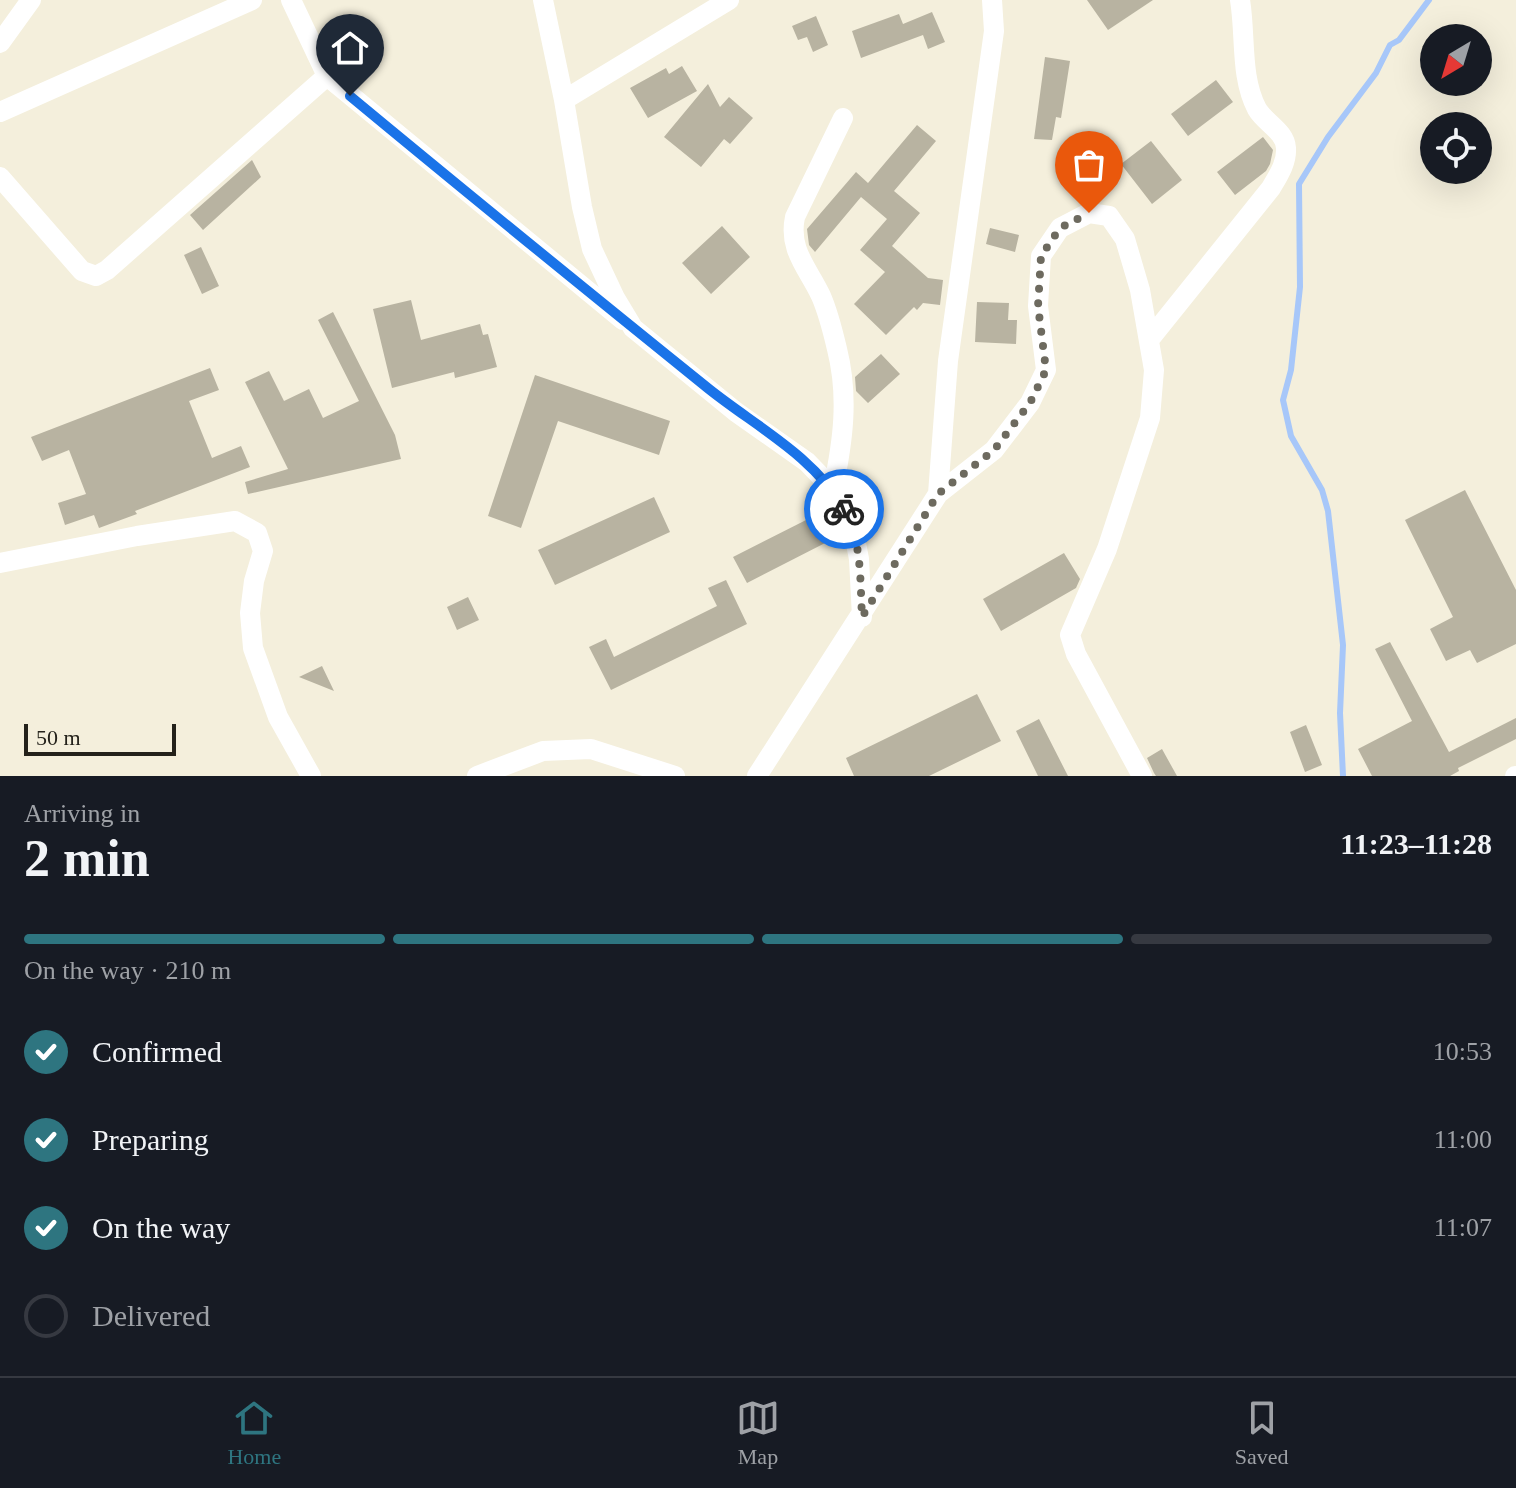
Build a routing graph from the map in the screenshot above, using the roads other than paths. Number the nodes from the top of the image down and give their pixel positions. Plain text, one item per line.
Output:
1 (31, 0) edge
2 (252, 0) edge
3 (291, 0) edge
4 (543, 0) edge
5 (729, 0) edge
6 (992, 0) edge
7 (1240, 0) edge
8 (0, 43) edge
9 (327, 76) junction
10 (564, 100) junction
11 (0, 112) edge
12 (843, 118) dead end
13 (0, 177) edge
14 (633, 328) junction
15 (1149, 340) junction
16 (833, 489) junction
17 (938, 494) junction
18 (0, 563) edge
19 (862, 617) junction
20 (311, 776) edge
21 (477, 776) edge
22 (675, 776) edge
23 (759, 776) edge
24 (1142, 776) edge

1 - 8 street
2 - 11 street
3 - 9 street
4 - 10 street
5 - 10 street
6 - 17 street
7 - 15 street
9 - 13 street
9 - 14 street
10 - 14 street
12 - 16 street
14 - 16 street
15 - 17 street
15 - 24 street
16 - 19 street
17 - 19 street
18 - 20 street
19 - 23 street
21 - 22 street

